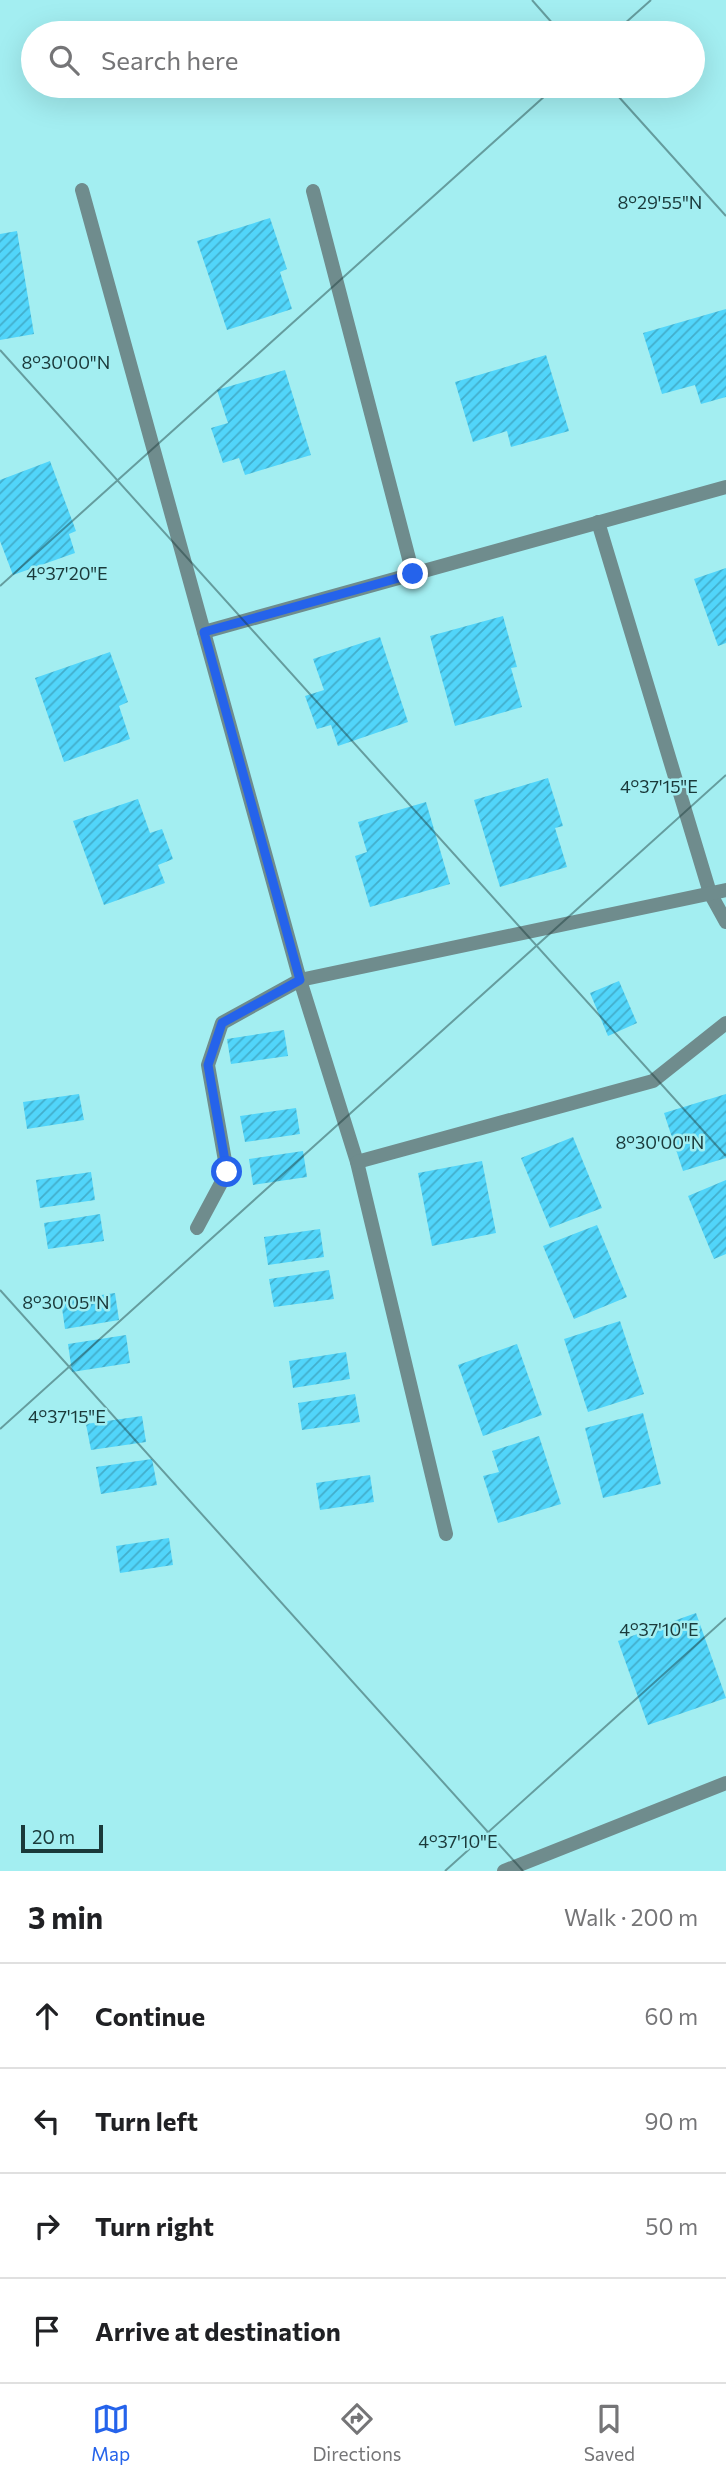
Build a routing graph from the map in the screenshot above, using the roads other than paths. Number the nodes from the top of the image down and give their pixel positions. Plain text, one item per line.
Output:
1 (82, 190) dead end
2 (313, 191) dead end
3 (726, 487) edge
4 (598, 522) junction
5 (413, 574) junction
6 (204, 632) junction
7 (726, 890) edge
8 (710, 894) junction
9 (726, 922) edge
10 (300, 980) junction
11 (726, 1023) edge
12 (357, 1162) junction
13 (197, 1228) dead end
14 (446, 1534) dead end
15 (726, 1783) edge
16 (504, 1871) edge

1 - 6 street
2 - 5 street
3 - 4 street
4 - 5 street
4 - 8 street
5 - 6 street
6 - 10 street
7 - 8 street
8 - 9 street
8 - 10 street
10 - 12 street
10 - 13 street
11 - 12 street
12 - 14 street
15 - 16 street

